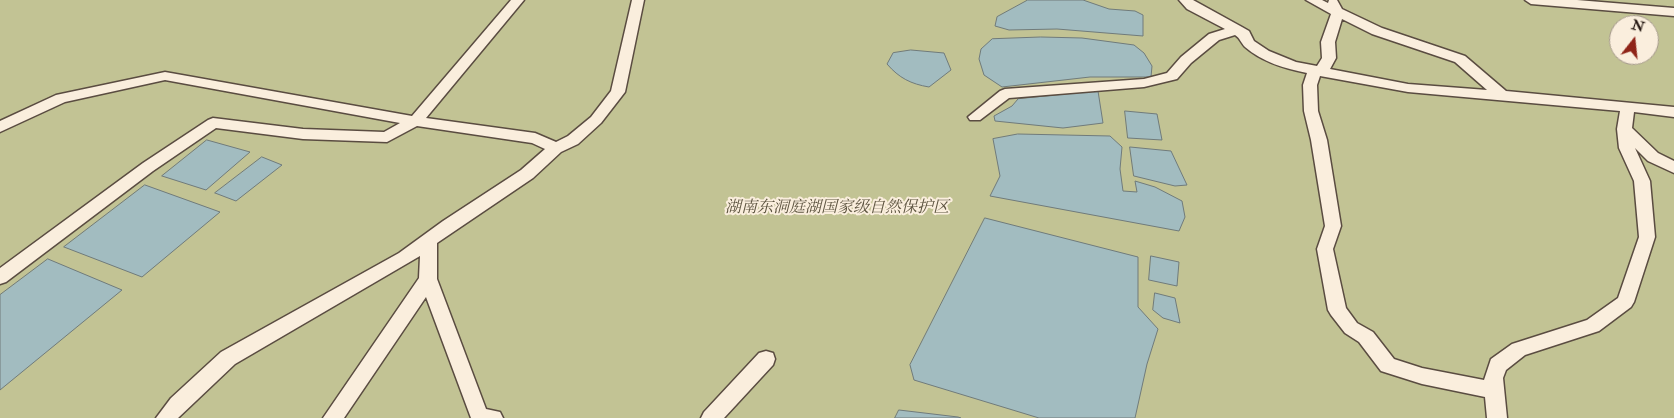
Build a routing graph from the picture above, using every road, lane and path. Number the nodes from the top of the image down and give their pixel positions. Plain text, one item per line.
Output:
1 (518, 0) edge
2 (638, 0) edge
3 (1185, 0) edge
4 (1312, 0) edge
5 (1531, 0) edge
6 (1335, 7) edge
7 (1674, 12) edge
8 (1237, 30) junction
9 (1318, 71) junction
10 (1503, 96) junction
11 (1628, 107) junction
12 (1674, 112) edge
13 (975, 117) dead end
14 (415, 121) junction
15 (0, 127) edge
16 (1624, 129) junction
17 (556, 148) junction
18 (1674, 168) edge
19 (429, 240) junction
20 (0, 277) edge
21 (428, 280) junction
22 (766, 359) dead end
23 (1495, 391) junction
24 (166, 418) edge
25 (332, 418) edge
26 (493, 418) edge
27 (711, 418) edge
28 (1497, 418) edge

1 - 14 street
2 - 17 street
3 - 8 street
4 - 6 street
5 - 7 street
6 - 9 street
6 - 10 street
8 - 9 street
8 - 13 street
9 - 10 street
9 - 23 street
10 - 11 street
11 - 12 street
11 - 16 street
14 - 15 street
14 - 17 street
14 - 20 street
16 - 18 street
16 - 23 street
17 - 19 street
19 - 21 street
19 - 24 street
21 - 25 street
21 - 26 street
22 - 27 street
23 - 28 street

